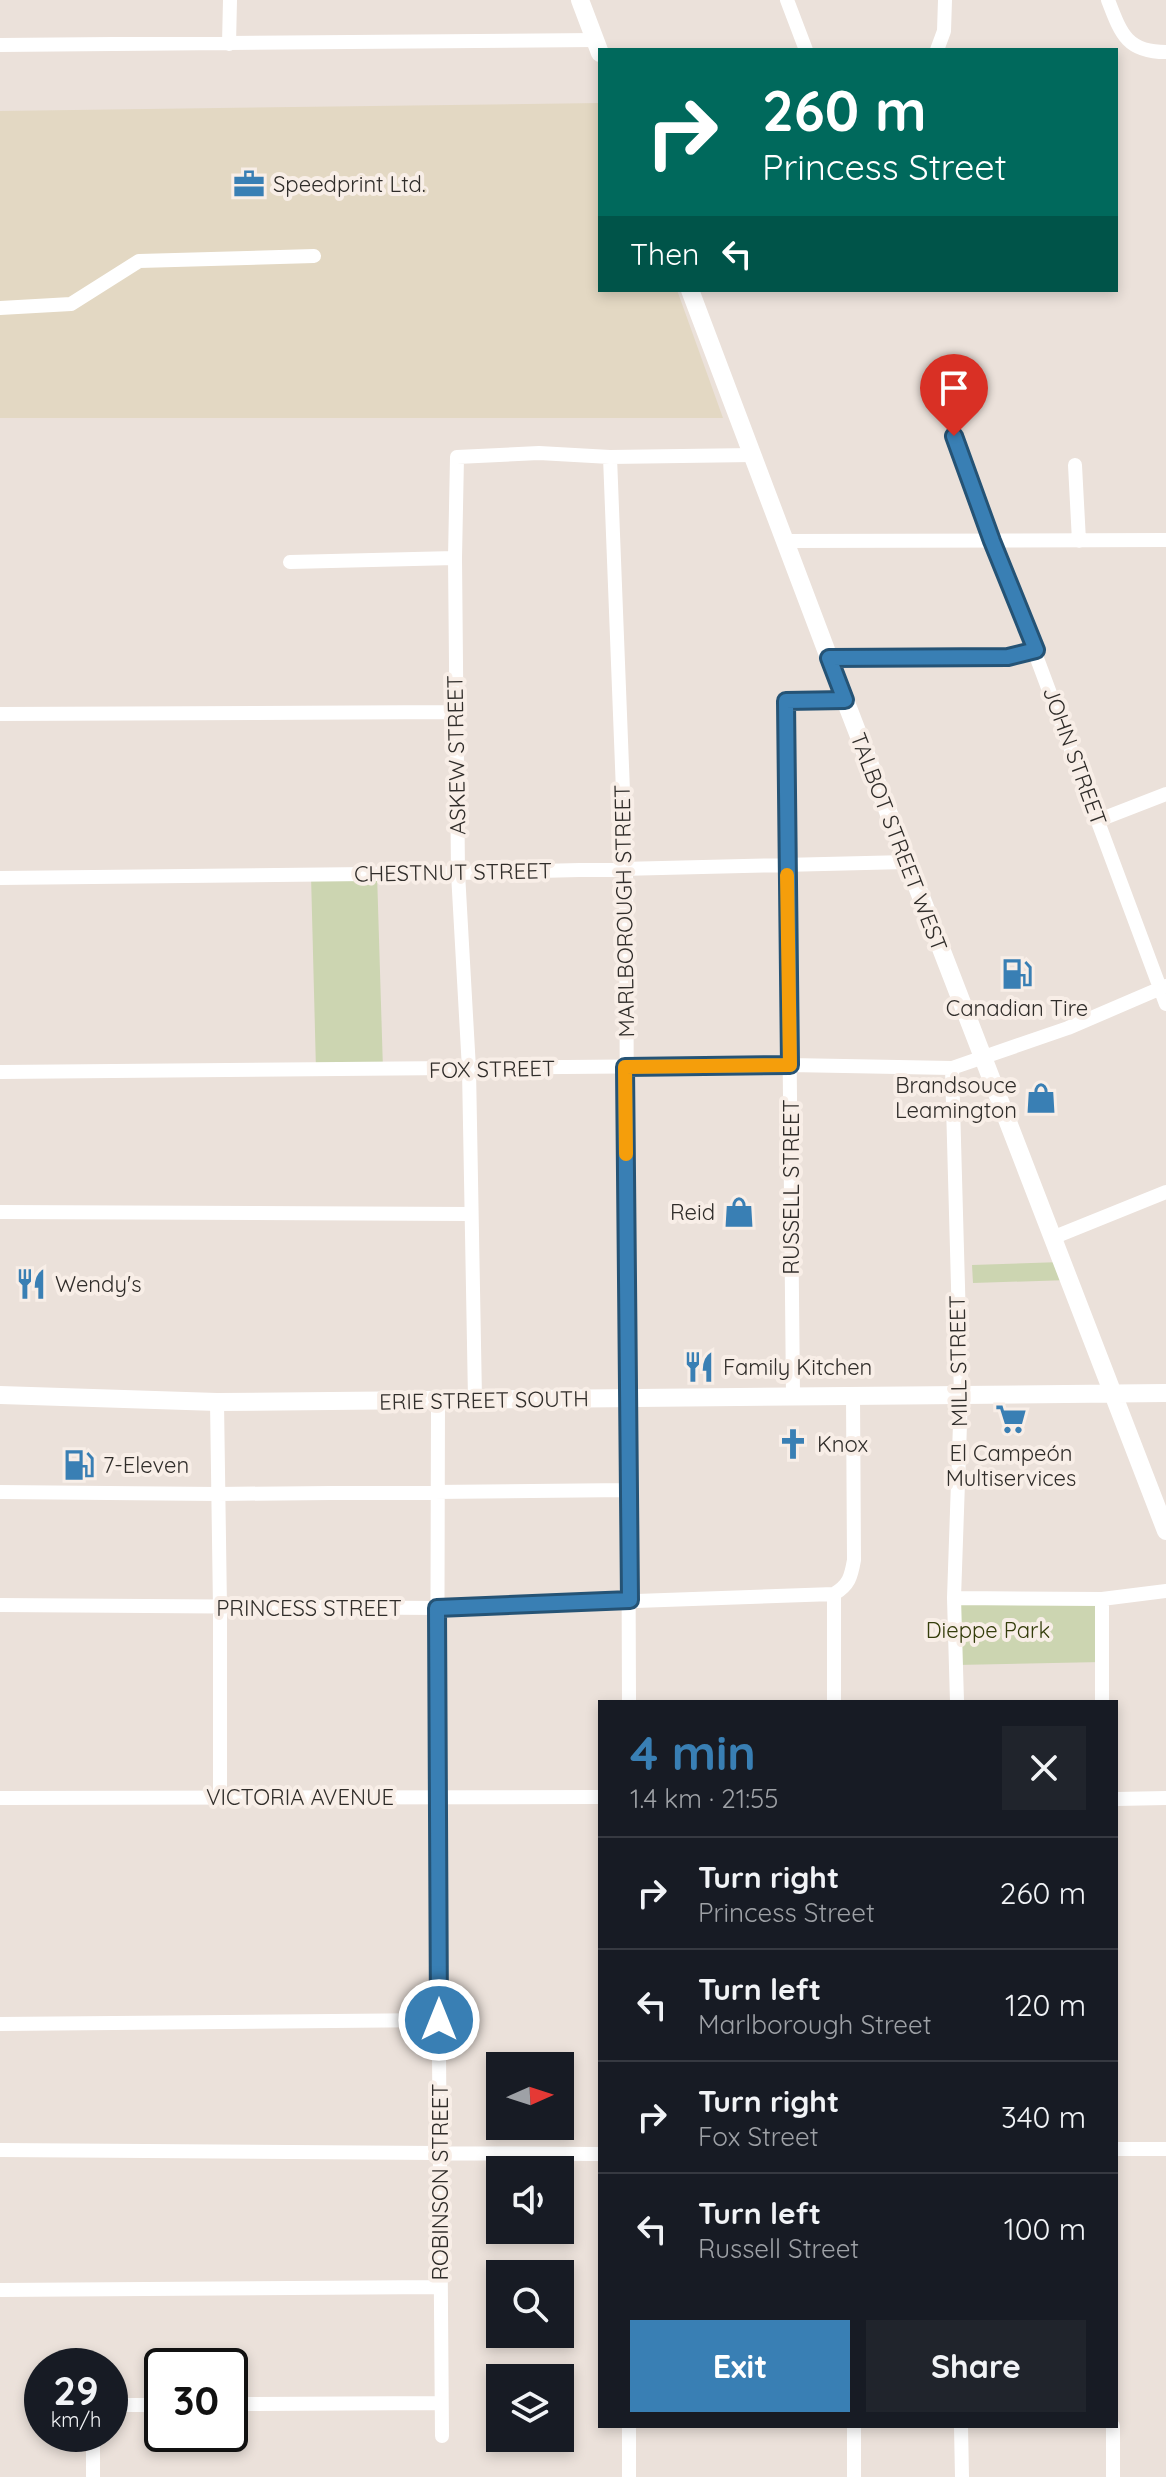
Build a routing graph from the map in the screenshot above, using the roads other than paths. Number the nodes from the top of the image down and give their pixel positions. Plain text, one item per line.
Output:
1 (230, 0) edge
2 (580, 0) edge
3 (787, 0) edge
4 (945, 0) edge
5 (1110, 5) edge
6 (229, 44) junction
7 (0, 45) edge
8 (598, 47) edge
9 (805, 48) edge
10 (938, 48) edge
11 (1166, 52) edge
12 (314, 256) dead end
13 (691, 292) edge
14 (0, 308) edge
15 (956, 418) dead end
16 (753, 455) junction
17 (610, 457) junction
18 (1075, 465) dead end
19 (1166, 540) edge
20 (784, 541) junction
21 (992, 541) junction
22 (1079, 541) junction
23 (455, 558) junction
24 (290, 562) dead end
25 (1036, 650) junction
26 (829, 658) junction
27 (845, 700) junction
28 (456, 712) junction
29 (0, 714) edge
30 (1166, 794) edge
31 (1099, 820) junction
32 (907, 862) junction
33 (787, 866) junction
34 (626, 869) junction
35 (458, 873) junction
36 (0, 878) edge
37 (1163, 987) edge
38 (1166, 1004) edge
39 (983, 1058) junction
40 (790, 1065) junction
41 (625, 1067) junction
42 (952, 1068) junction
43 (469, 1069) junction
44 (0, 1072) edge
45 (1166, 1192) edge
46 (0, 1212) edge
47 (470, 1214) junction
48 (1052, 1238) junction
49 (1112, 1392) junction
50 (1166, 1393) edge
51 (0, 1395) edge
52 (853, 1395) junction
53 (961, 1395) junction
54 (793, 1396) junction
55 (627, 1398) junction
56 (475, 1399) junction
57 (438, 1400) junction
58 (217, 1402) junction
59 (628, 1490) junction
60 (437, 1491) junction
61 (0, 1492) edge
62 (217, 1494) junction
63 (1166, 1531) edge
64 (1166, 1591) edge
65 (834, 1594) junction
66 (954, 1598) junction
67 (1102, 1599) junction
68 (630, 1600) junction
69 (0, 1605) edge
70 (220, 1608) junction
71 (437, 1608) junction
72 (629, 1700) edge
73 (834, 1700) edge
74 (957, 1700) edge
75 (1102, 1700) edge
76 (220, 1796) junction
77 (437, 1797) junction
78 (598, 1797) edge
79 (0, 1798) edge
80 (1166, 1798) edge
81 (1118, 1799) edge
82 (439, 2020) junction
83 (0, 2024) edge
84 (1118, 2149) edge
85 (1166, 2149) edge
86 (0, 2150) edge
87 (440, 2152) junction
88 (598, 2154) edge
89 (440, 2287) junction
90 (0, 2290) edge
91 (441, 2403) junction
92 (248, 2404) edge
93 (629, 2428) edge
94 (854, 2428) edge
95 (961, 2428) edge
96 (1113, 2428) edge
97 (442, 2436) dead end
98 (93, 2452) edge
99 (93, 2477) edge
100 (629, 2477) edge
101 (854, 2477) edge
102 (962, 2477) edge
103 (1113, 2477) edge

1 - 6 street
2 - 8 main road
3 - 9 street
4 - 10 street
5 - 11 street
6 - 7 street
6 - 8 street
12 - 14 street
13 - 16 main road, TALBOT STREET WEST
15 - 21 street, JOHN STREET
16 - 17 street
16 - 20 main road, TALBOT STREET WEST
17 - 23 street, ASKEW STREET
17 - 34 street, MARLBOROUGH STREET
18 - 22 street
19 - 22 street
20 - 21 street
20 - 26 main road, TALBOT STREET WEST
21 - 22 street
21 - 25 street, JOHN STREET
23 - 24 street
23 - 28 street, ASKEW STREET
25 - 26 street
25 - 31 street, JOHN STREET
26 - 27 main road, TALBOT STREET WEST
27 - 32 main road, TALBOT STREET WEST
27 - 33 street, RUSSELL STREET
28 - 29 street
28 - 35 street, ASKEW STREET
30 - 31 street
31 - 37 street, JOHN STREET
32 - 33 street, CHESTNUT STREET
32 - 39 main road, TALBOT STREET WEST
33 - 34 street, CHESTNUT STREET
33 - 40 street, RUSSELL STREET
34 - 35 street, CHESTNUT STREET
34 - 41 street, MARLBOROUGH STREET
35 - 36 street, CHESTNUT STREET
35 - 43 street, ASKEW STREET
37 - 38 street, JOHN STREET
37 - 39 street, FOX STREET
39 - 42 street, FOX STREET
39 - 48 main road, TALBOT STREET WEST
40 - 41 street, FOX STREET
40 - 42 street, FOX STREET
40 - 54 street, RUSSELL STREET
41 - 43 street, FOX STREET
41 - 55 street, MARLBOROUGH STREET
42 - 53 street, MILL STREET
43 - 44 street, FOX STREET
43 - 47 street, ASKEW STREET
45 - 48 street
46 - 47 street
47 - 56 street, ASKEW STREET
48 - 49 main road, TALBOT STREET WEST
49 - 50 main road, ERIE STREET SOUTH
49 - 53 main road, ERIE STREET SOUTH
49 - 63 main road, TALBOT STREET WEST
51 - 58 main road, ERIE STREET SOUTH
52 - 53 main road, ERIE STREET SOUTH
52 - 54 main road, ERIE STREET SOUTH
52 - 65 street
53 - 66 street, MILL STREET
54 - 55 main road, ERIE STREET SOUTH
55 - 56 main road, ERIE STREET SOUTH
55 - 59 street, MARLBOROUGH STREET
56 - 57 main road, ERIE STREET SOUTH
57 - 58 main road, ERIE STREET SOUTH
57 - 60 street, ROBINSON STREET
58 - 62 street
59 - 60 street
59 - 68 street, MARLBOROUGH STREET
60 - 62 street
60 - 71 street, ROBINSON STREET
61 - 62 street
62 - 70 street
64 - 67 street
65 - 68 street, PRINCESS STREET
65 - 73 street
66 - 67 street
66 - 74 street, MILL STREET
67 - 75 street
68 - 71 street, PRINCESS STREET
68 - 72 street, MARLBOROUGH STREET
69 - 70 street, PRINCESS STREET
70 - 71 street, PRINCESS STREET
70 - 76 street
71 - 77 street, ROBINSON STREET
76 - 77 street, VICTORIA AVENUE
76 - 79 street, VICTORIA AVENUE
77 - 78 street, VICTORIA AVENUE
77 - 82 street, ROBINSON STREET
80 - 81 street
82 - 83 street
82 - 87 street, ROBINSON STREET
84 - 85 street
86 - 87 street
87 - 88 street
87 - 89 street, ROBINSON STREET
89 - 90 street
89 - 91 street, ROBINSON STREET
91 - 92 street
91 - 97 street, ROBINSON STREET
93 - 100 street
94 - 101 street
95 - 102 street
96 - 103 street
98 - 99 street

